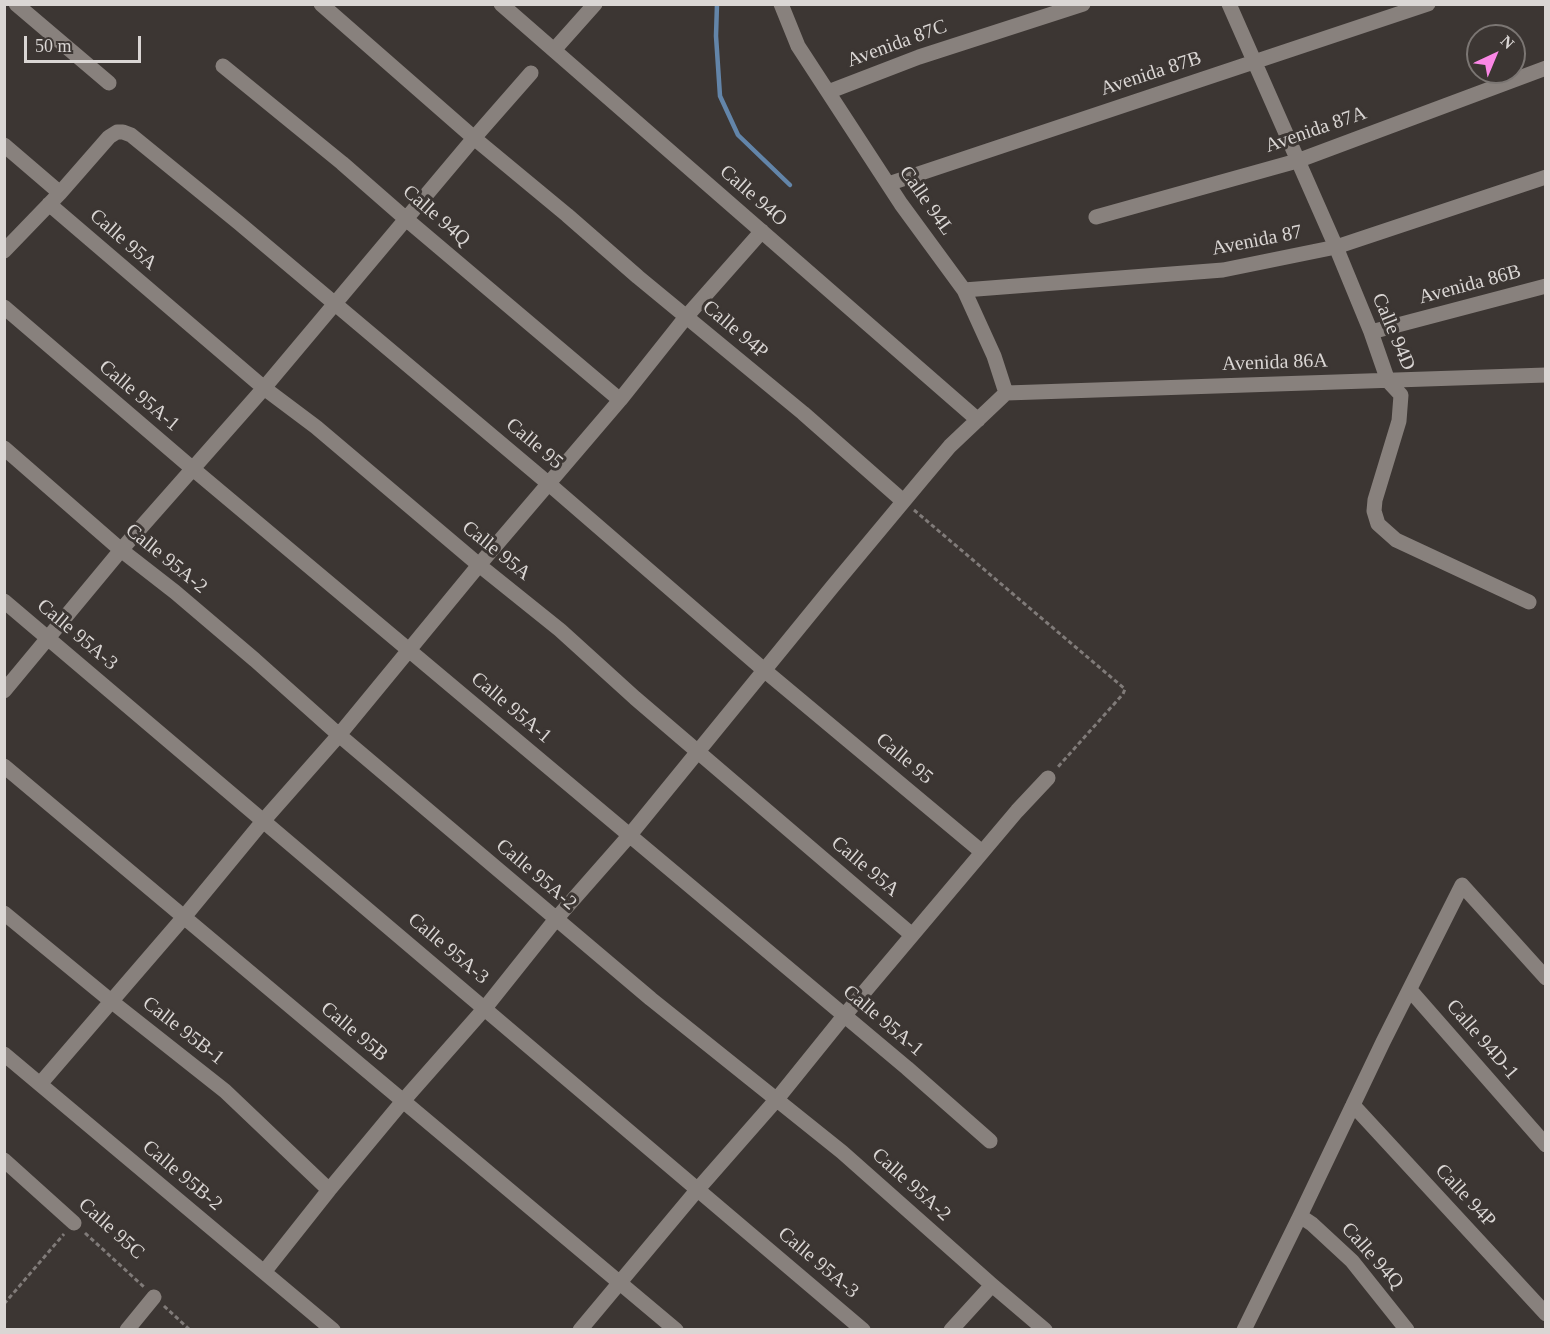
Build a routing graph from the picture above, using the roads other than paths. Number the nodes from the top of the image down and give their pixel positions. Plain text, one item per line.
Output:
1 (16, 4) edge
2 (321, 4) edge
3 (501, 4) edge
4 (595, 4) edge
5 (781, 4) edge
6 (1083, 4) edge
7 (1229, 4) edge
8 (1428, 4) edge
9 (554, 50) junction
10 (1253, 62) junction
11 (223, 66) dead end
12 (1545, 69) edge
13 (531, 73) dead end
14 (109, 83) dead end
15 (828, 92) junction
16 (474, 138) junction
17 (4, 145) edge
18 (1297, 161) junction
19 (1545, 177) edge
20 (888, 184) junction
21 (54, 199) junction
22 (1096, 217) dead end
23 (406, 219) junction
24 (762, 231) junction
25 (1335, 247) junction
26 (4, 251) edge
27 (1545, 286) edge
28 (964, 290) junction
29 (334, 304) junction
30 (4, 307) edge
31 (686, 317) junction
32 (1371, 332) junction
33 (1545, 375) edge
34 (1388, 381) junction
35 (264, 388) junction
36 (1006, 393) junction
37 (620, 400) junction
38 (978, 420) junction
39 (4, 448) edge
40 (193, 469) junction
41 (549, 484) junction
42 (903, 501) junction
43 (121, 550) junction
44 (479, 565) junction
45 (4, 601) edge
46 (1529, 602) dead end
47 (48, 638) junction
48 (410, 650) junction
49 (764, 670) junction
50 (4, 691) edge
51 (339, 735) junction
52 (698, 752) junction
53 (4, 766) edge
54 (1048, 778) road end
55 (264, 820) junction
56 (629, 836) junction
57 (982, 852) junction
58 (4, 913) edge
59 (184, 917) junction
60 (556, 919) junction
61 (912, 935) junction
62 (1545, 978) edge
63 (1410, 990) junction
64 (111, 1001) junction
65 (485, 1008) junction
66 (844, 1016) junction
67 (4, 1054) edge
68 (40, 1084) junction
69 (777, 1099) junction
70 (404, 1101) junction
71 (1353, 1105) junction
72 (990, 1141) dead end
73 (1545, 1145) edge
74 (4, 1160) edge
75 (698, 1189) junction
76 (329, 1190) junction
77 (1300, 1216) junction
78 (74, 1223) road end
79 (264, 1272) junction
80 (620, 1282) junction
81 (992, 1285) junction
82 (154, 1297) road end
83 (1545, 1314) edge
84 (127, 1329) edge
85 (333, 1329) edge
86 (580, 1329) edge
87 (676, 1329) edge
88 (863, 1329) edge
89 (951, 1329) edge
90 (1045, 1329) edge
91 (1244, 1329) edge
92 (1407, 1329) edge

1 - 14 street
2 - 16 street, Calle 94P
3 - 9 street, Calle 94O
4 - 9 street
5 - 15 street, Calle 94L
6 - 15 street, Avenida 87C
7 - 10 street, Calle 94D
8 - 10 street, Avenida 87B
9 - 24 street, Calle 94O
10 - 18 street, Calle 94D
10 - 20 street, Avenida 87B
11 - 23 street, Calle 94Q
12 - 18 street, Avenida 87A
13 - 16 street
15 - 20 street, Calle 94L
16 - 23 street
16 - 31 street, Calle 94P
17 - 21 street, Calle 95A
18 - 22 street, Avenida 87A
18 - 25 street, Calle 94D
19 - 25 street, Avenida 87
20 - 28 street, Calle 94L
21 - 26 street, Calle 95
21 - 29 street, Calle 95
21 - 35 street, Calle 95A
23 - 29 street
23 - 37 street, Calle 94Q
24 - 31 street
24 - 38 street, Calle 94O
25 - 28 street, Avenida 87
25 - 32 street, Calle 94D
27 - 32 street, Avenida 86B
28 - 36 street, Calle 94L
29 - 35 street
29 - 41 street, Calle 95
30 - 40 street, Calle 95A-1
31 - 37 street
31 - 42 street, Calle 94P
32 - 34 street, Calle 94D
33 - 34 street, Avenida 86A
34 - 36 street, Avenida 86A
34 - 46 street, Calle 94D
35 - 40 street
35 - 44 street, Calle 95A
36 - 38 street
37 - 41 street
38 - 42 street
39 - 43 street, Calle 95A-2
40 - 43 street
40 - 48 street, Calle 95A-1
41 - 44 street
41 - 49 street, Calle 95
42 - 49 street
43 - 47 street
43 - 51 street, Calle 95A-2
44 - 48 street
44 - 52 street, Calle 95A
45 - 47 street, Calle 95A-3
47 - 50 street
47 - 55 street, Calle 95A-3
48 - 51 street
48 - 56 street, Calle 95A-1
49 - 52 street
49 - 57 street, Calle 95
51 - 55 street
51 - 60 street, Calle 95A-2
52 - 56 street
52 - 61 street, Calle 95A
53 - 59 street, Calle 95B
54 - 57 street
55 - 59 street
55 - 65 street, Calle 95A-3
56 - 60 street
56 - 66 street, Calle 95A-1
57 - 61 street
58 - 64 street, Calle 95B-1
59 - 64 street
59 - 70 street, Calle 95B
60 - 65 street
60 - 69 street, Calle 95A-2
61 - 66 street
62 - 63 street
63 - 71 street
63 - 73 street, Calle 94D-1
64 - 68 street
64 - 76 street, Calle 95B-1
65 - 70 street
65 - 75 street, Calle 95A-3
66 - 69 street
66 - 72 street, Calle 95A-1
67 - 68 street, Calle 95B-2
68 - 79 street, Calle 95B-2
69 - 75 street
69 - 81 street, Calle 95A-2
70 - 76 street
70 - 80 street, Calle 95B
71 - 77 street
71 - 83 street, Calle 94P
74 - 78 street, Calle 95C
75 - 80 street
75 - 88 street, Calle 95A-3
76 - 79 street
77 - 91 street
77 - 92 street, Calle 94Q
79 - 85 street, Calle 95B-2
80 - 86 street
80 - 87 street, Calle 95B
81 - 89 street
81 - 90 street, Calle 95A-2
82 - 84 street

